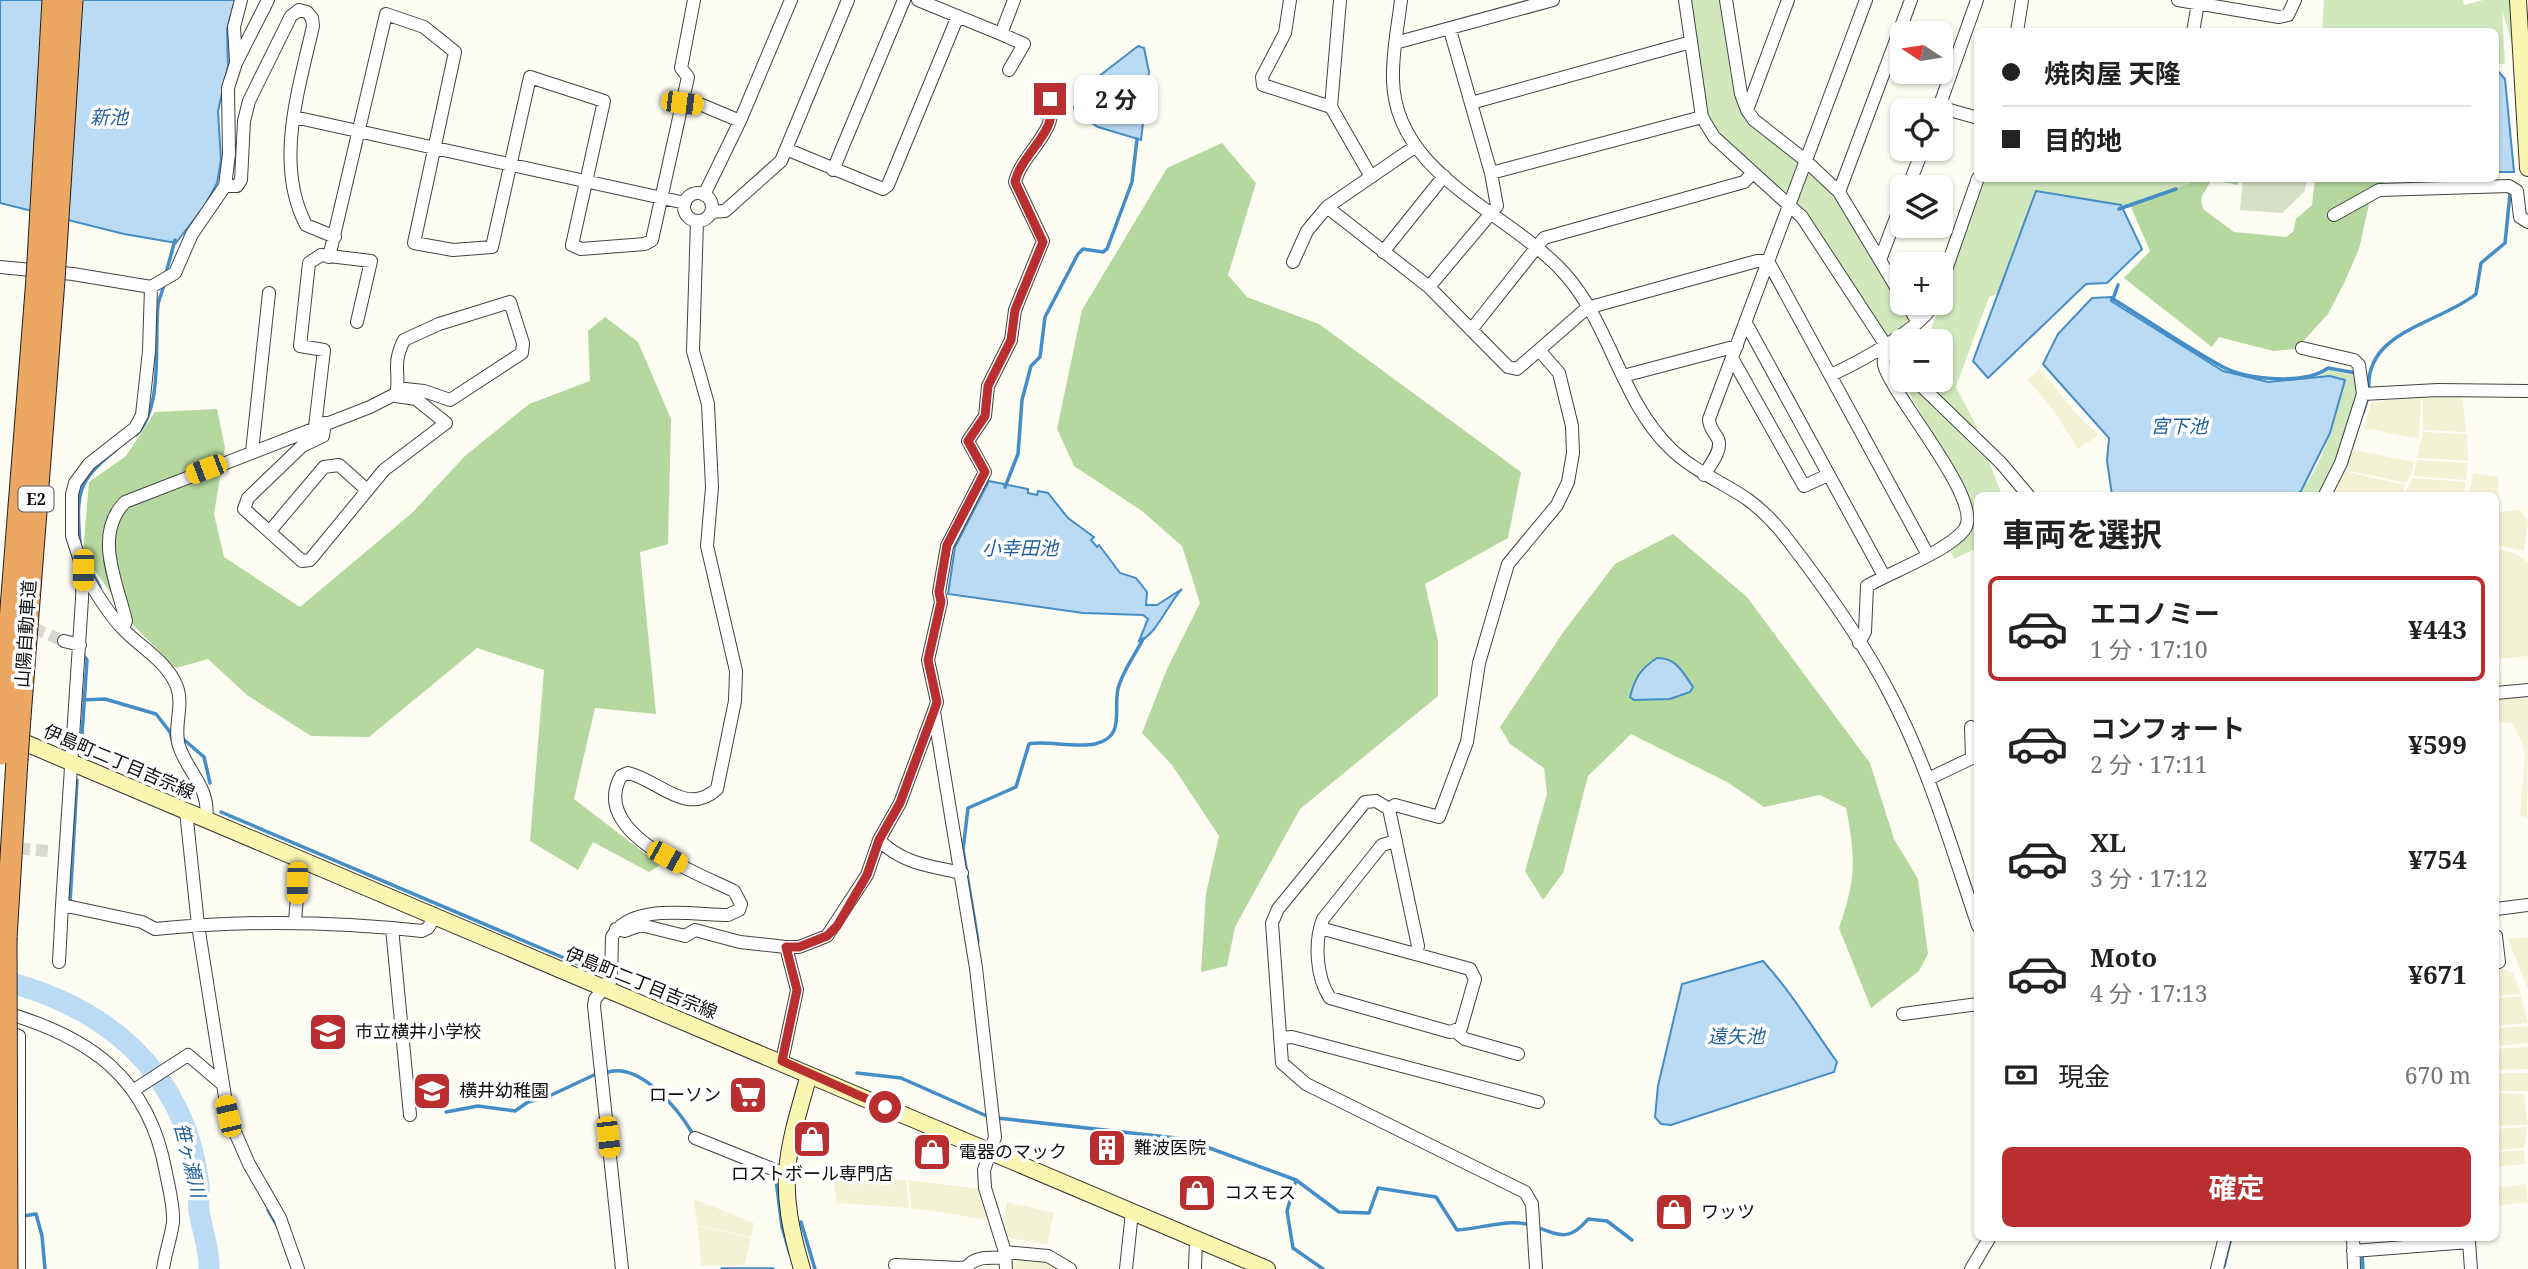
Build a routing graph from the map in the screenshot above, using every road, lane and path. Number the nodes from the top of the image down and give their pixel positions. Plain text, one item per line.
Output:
1 (53, 0) edge
2 (72, 0) edge
3 (242, 0) edge
4 (268, 0) edge
5 (694, 0) edge
6 (791, 0) edge
7 (848, 0) edge
8 (904, 0) edge
9 (918, 0) edge
10 (1014, 0) edge
11 (1290, 0) edge
12 (1340, 0) edge
13 (1401, 0) edge
14 (1553, 0) edge
15 (1685, 0) edge
16 (1726, 0) edge
17 (1788, 0) edge
18 (1866, 0) edge
19 (1911, 0) edge
20 (1977, 0) edge
21 (2022, 0) edge
22 (2178, 0) edge
23 (2295, 0) edge
24 (2518, 0) edge
25 (1530, 3) edge
26 (2198, 3) junction
27 (958, 16) junction
28 (2018, 28) edge
29 (2194, 28) edge
30 (1450, 30) junction
31 (1001, 34) junction
32 (1691, 42) junction
33 (1395, 44) junction
34 (236, 63) junction
35 (1009, 70) dead end
36 (1942, 98) edge
37 (1050, 99) dead end
38 (682, 103) junction
39 (1471, 103) junction
40 (1331, 107) junction
41 (1747, 110) junction
42 (1953, 112) edge
43 (294, 117) junction
44 (1702, 117) junction
45 (1974, 117) edge
46 (740, 121) junction
47 (359, 131) junction
48 (1416, 146) junction
49 (434, 148) junction
50 (786, 149) junction
51 (1805, 160) junction
52 (510, 165) junction
53 (2528, 168) edge
54 (832, 170) junction
55 (1491, 173) junction
56 (1753, 173) junction
57 (1370, 175) junction
58 (1444, 176) junction
59 (586, 181) junction
60 (1977, 182) edge
61 (225, 186) junction
62 (1839, 192) junction
63 (704, 195) junction
64 (660, 198) junction
65 (684, 204) junction
66 (1327, 207) junction
67 (1788, 207) junction
68 (711, 212) junction
69 (1491, 213) junction
70 (2334, 215) dead end
71 (697, 221) junction
72 (2528, 222) edge
73 (1890, 234) edge
74 (335, 237) junction
75 (1535, 249) junction
76 (1383, 252) junction
77 (1952, 252) edge
78 (329, 257) junction
79 (1880, 260) junction
80 (1293, 261) dead end
81 (1768, 261) junction
82 (0, 267) edge
83 (1890, 277) edge
84 (46, 279) junction
85 (160, 281) junction
86 (1429, 287) junction
87 (269, 293) dead end
88 (1587, 308) junction
89 (1914, 315) edge
90 (1927, 315) edge
91 (357, 322) dead end
92 (1918, 322) junction
93 (1746, 323) junction
94 (1471, 330) junction
95 (1885, 344) junction
96 (2302, 348) dead end
97 (1538, 350) junction
98 (1890, 350) edge
99 (1735, 352) junction
100 (1831, 375) junction
101 (1623, 376) junction
102 (2528, 391) edge
103 (1927, 392) edge
104 (2366, 394) junction
105 (396, 396) junction
106 (320, 425) junction
107 (252, 452) junction
108 (1704, 475) junction
109 (1828, 475) junction
110 (367, 490) junction
111 (2025, 492) edge
112 (2326, 492) edge
113 (270, 531) junction
114 (1928, 555) junction
115 (83, 570) junction
116 (1884, 576) junction
117 (125, 625) junction
118 (64, 641) tunnel mouth
119 (1859, 643) junction
120 (80, 645) junction
121 (2528, 690) edge
122 (2499, 693) edge
123 (934, 711) junction
124 (1971, 727) dead end
125 (0, 733) edge
126 (6, 758) edge
127 (71, 763) junction
128 (1928, 779) junction
129 (1389, 809) junction
130 (186, 811) junction
131 (206, 819) junction
132 (879, 840) junction
133 (1396, 841) junction
134 (49, 850) tunnel mouth
135 (64, 853) junction
136 (300, 860) junction
137 (962, 873) junction
138 (2528, 905) edge
139 (67, 906) junction
140 (2499, 909) edge
141 (1974, 914) edge
142 (435, 916) junction
143 (295, 921) junction
144 (198, 925) junction
145 (392, 928) junction
146 (1320, 928) junction
147 (616, 929) junction
148 (786, 947) junction
149 (1416, 954) junction
150 (60, 962) dead end
151 (605, 989) junction
152 (1974, 1005) edge
153 (0, 1011) edge
154 (1903, 1014) dead end
155 (0, 1029) edge
156 (1455, 1031) junction
157 (1280, 1038) junction
158 (1518, 1054) dead end
159 (782, 1061) junction
160 (809, 1075) junction
161 (221, 1083) junction
162 (137, 1087) junction
163 (1538, 1102) dead end
164 (410, 1115) dead end
165 (695, 1138) dead end
166 (990, 1151) junction
167 (785, 1174) junction
168 (1132, 1212) junction
169 (1196, 1239) junction
170 (1988, 1241) edge
171 (2224, 1241) edge
172 (2355, 1241) edge
173 (2359, 1250) junction
174 (1007, 1256) edge
175 (895, 1265) dead end
176 (7, 1269) edge
177 (19, 1269) edge
178 (163, 1269) edge
179 (299, 1269) edge
180 (622, 1269) edge
181 (802, 1269) edge
182 (1070, 1269) edge
183 (1126, 1269) edge
184 (1195, 1269) edge
185 (1267, 1269) edge
186 (1536, 1269) edge
187 (1971, 1269) edge
188 (2217, 1269) edge
189 (2354, 1269) edge
190 (2471, 1269) edge

1 - 84 highway, 山陽自動車道 / E2, bridge
2 - 84 highway, 山陽自動車道 / E2, bridge
3 - 34 street
4 - 34 street
5 - 38 street
6 - 46 street
7 - 50 street
8 - 54 street
9 - 27 street
10 - 31 street
11 - 40 street
12 - 40 street
13 - 33 street
14 - 25 street
15 - 32 street
16 - 41 street
17 - 41 street
18 - 51 street
19 - 62 street
20 - 36 street
21 - 28 street
22 - 26 street
23 - 26 street
24 - 53 street
25 - 30 street
26 - 29 street
27 - 31 street
27 - 54 street
30 - 33 street
30 - 39 street
31 - 35 street
32 - 39 street
32 - 44 street
33 - 48 street
34 - 61 street
37 - 123 street
38 - 46 street
38 - 64 street
39 - 55 street
40 - 57 street
41 - 51 street
42 - 45 street
43 - 47 street
43 - 61 street
43 - 74 street
44 - 55 street
44 - 56 street
46 - 63 street
47 - 49 street
47 - 49 street
47 - 74 street
48 - 57 street
48 - 58 street
49 - 52 street
49 - 52 street
50 - 54 street
50 - 68 street
51 - 62 street
51 - 67 street
52 - 59 street
52 - 59 street
55 - 69 street
56 - 67 street
56 - 75 street
57 - 66 street
58 - 69 street
58 - 76 street
59 - 64 street
59 - 64 street
60 - 77 street
61 - 85 street
62 - 79 street
63 - 65 street
63 - 68 street
64 - 65 street
65 - 71 street
66 - 76 street
66 - 80 street
67 - 81 street
67 - 95 street
68 - 71 street
69 - 75 street
69 - 86 street
70 - 72 street
71 - 147 street
73 - 79 street
74 - 78 street
75 - 88 street
75 - 94 street
76 - 86 street
78 - 91 street
78 - 106 street
79 - 83 street
81 - 88 street
81 - 93 street
81 - 100 street
82 - 85 street
84 - 126 highway, 山陽自動車道 / E2, bridge
85 - 115 street
86 - 94 street
87 - 107 street
88 - 97 street
88 - 101 street
89 - 92 street
90 - 92 street
92 - 95 street
93 - 99 street
93 - 109 street
94 - 97 street
95 - 98 street
95 - 100 street
95 - 114 street
96 - 104 street
97 - 129 street
99 - 101 street
99 - 108 street
99 - 109 street
100 - 114 street
101 - 108 street
102 - 104 street
103 - 111 street
104 - 112 street
105 - 105 street
105 - 106 street
105 - 110 street
106 - 107 street
106 - 113 street
107 - 117 street
108 - 119 street
109 - 116 street
110 - 113 street
110 - 113 street
114 - 116 street
115 - 117 street
115 - 120 street
116 - 119 street
117 - 131 street
118 - 120 street
119 - 128 street
120 - 127 street
121 - 122 street
123 - 132 street
123 - 137 street
124 - 128 street
125 - 127 street, 伊島町二丁目吉宗線
126 - 176 highway, 山陽自動車道 / E2, bridge
127 - 130 street, 伊島町二丁目吉宗線
127 - 135 street
128 - 141 street
129 - 133 street
129 - 157 street
130 - 131 street, 伊島町二丁目吉宗線
130 - 144 street
131 - 136 street, 伊島町二丁目吉宗線
132 - 137 street
132 - 148 street
133 - 146 street
133 - 149 street
134 - 135 street
135 - 139 street
136 - 142 street, 伊島町二丁目吉宗線
136 - 143 street
137 - 166 street
138 - 140 street
139 - 144 street
139 - 150 street
142 - 145 street
142 - 151 street, 伊島町二丁目吉宗線
143 - 144 street
143 - 145 street
144 - 161 street
145 - 164 street
146 - 149 street
146 - 156 street
147 - 148 street
147 - 151 street
148 - 159 street
149 - 156 street
151 - 159 street, 伊島町二丁目吉宗線
151 - 180 street
152 - 154 street
153 - 162 street
155 - 177 street
156 - 158 street
157 - 163 street
157 - 186 street
159 - 160 street, 伊島町二丁目吉宗線
160 - 166 street, 伊島町二丁目吉宗線
160 - 167 street
161 - 162 street
161 - 179 street
162 - 178 street
165 - 167 street
166 - 168 street, 伊島町二丁目吉宗線
166 - 174 street
167 - 181 street
168 - 169 street, 伊島町二丁目吉宗線
168 - 183 street
169 - 184 street
169 - 185 street, 伊島町二丁目吉宗線
170 - 187 street
171 - 188 street
172 - 173 street
173 - 189 street
173 - 190 street
174 - 175 street
174 - 182 street

